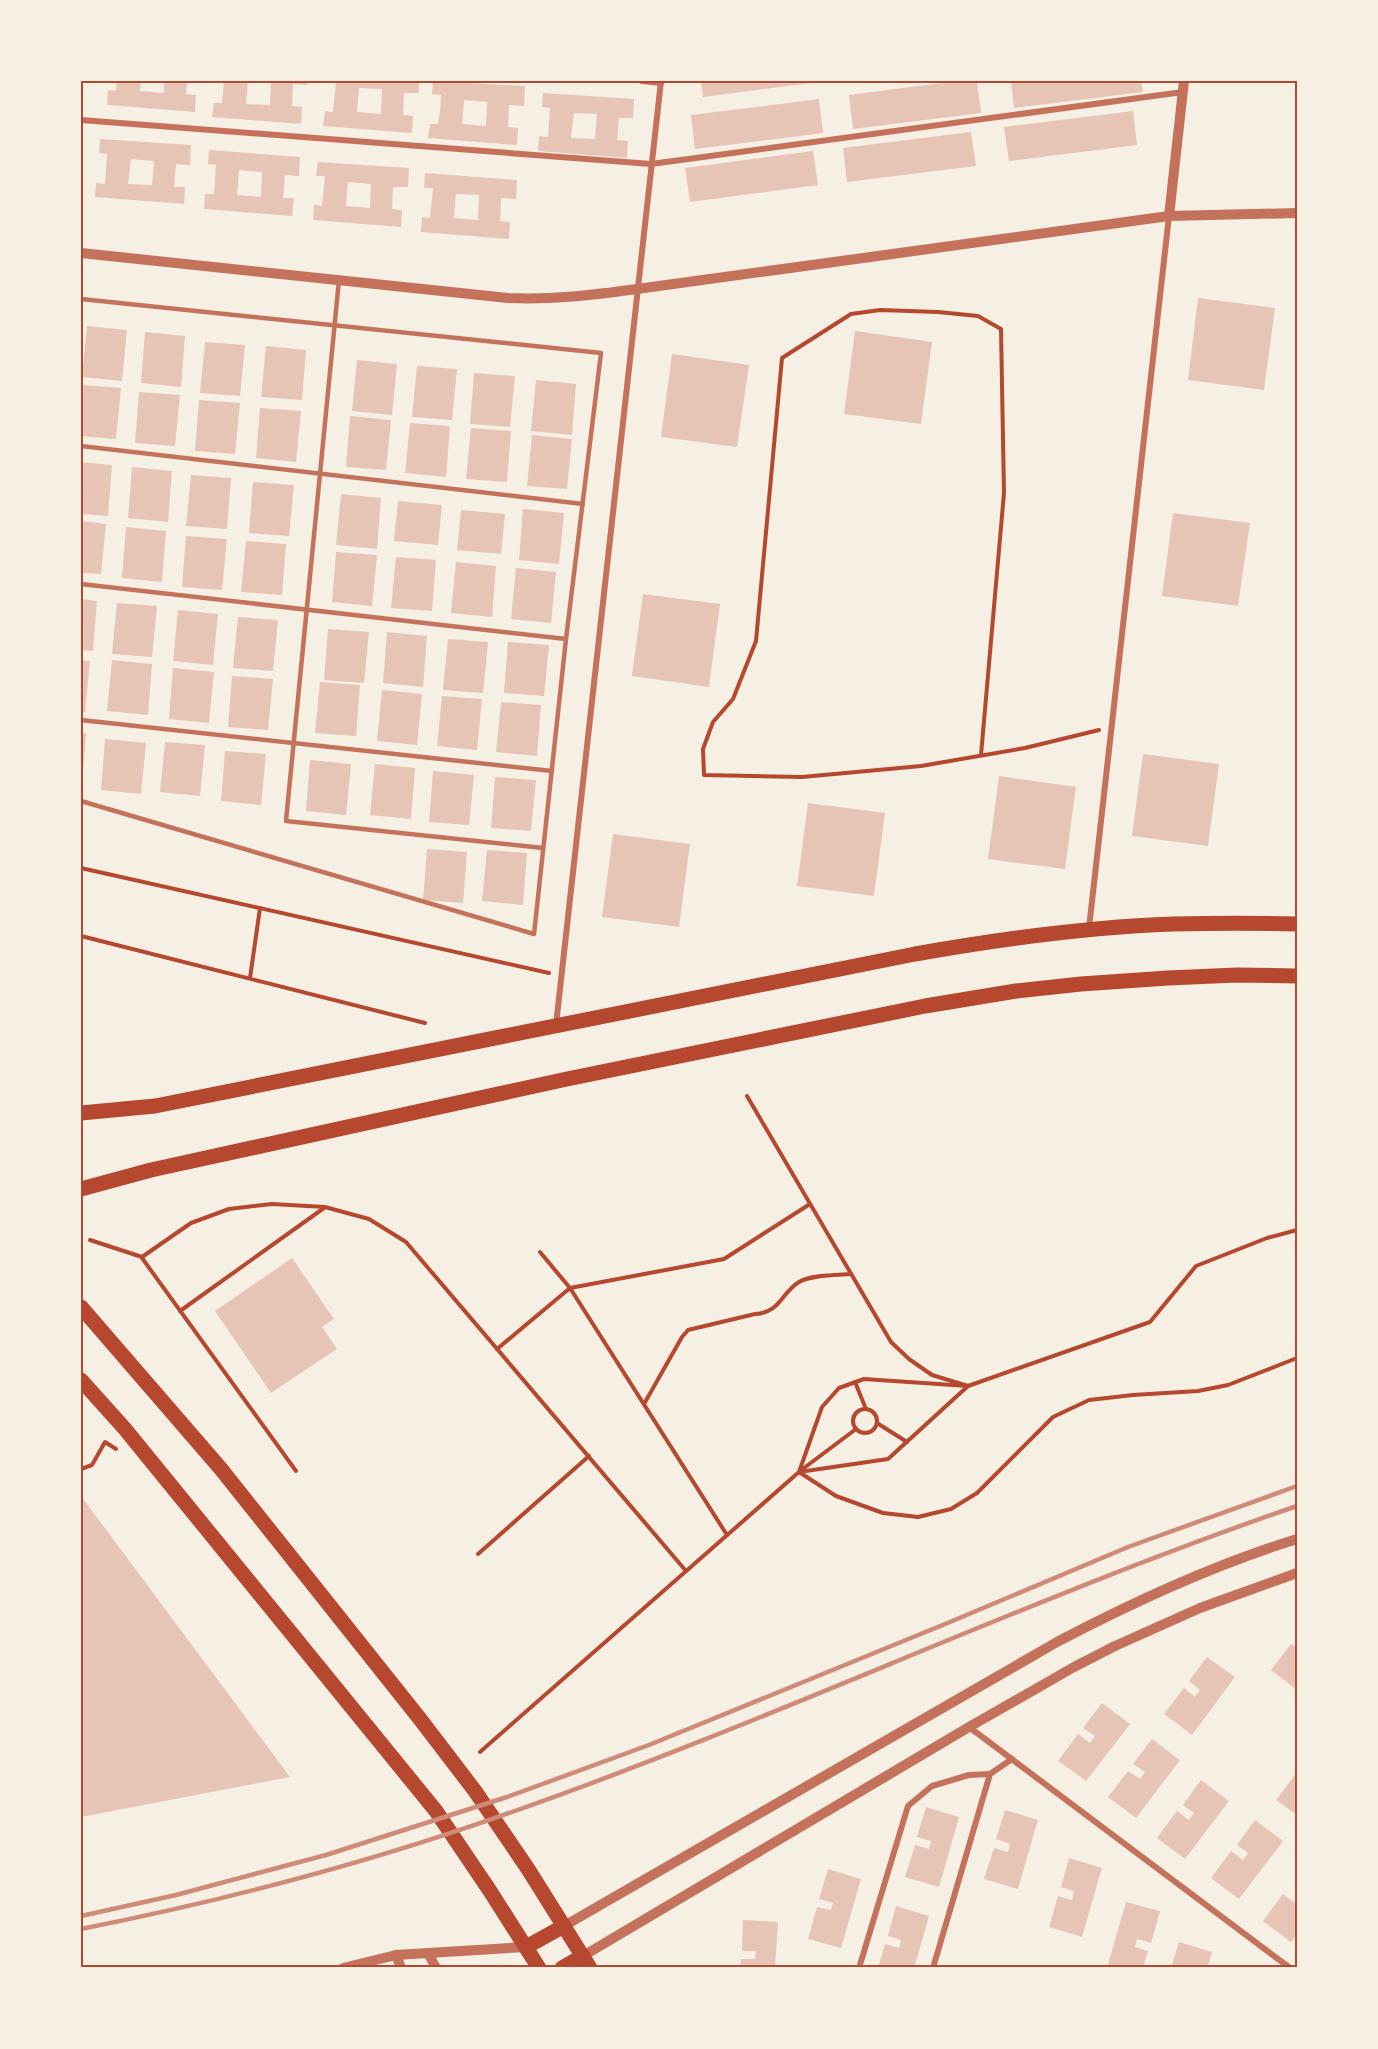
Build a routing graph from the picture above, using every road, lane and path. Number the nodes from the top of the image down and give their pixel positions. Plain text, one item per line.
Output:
1 (642, 81) edge
2 (661, 82) edge
3 (1183, 87) edge
4 (81, 120) edge
5 (651, 164) junction
6 (1297, 213) edge
7 (1169, 216) junction
8 (81, 253) edge
9 (339, 280) junction
10 (637, 289) junction
11 (81, 299) edge
12 (334, 326) junction
13 (81, 446) edge
14 (320, 474) junction
15 (583, 504) junction
16 (81, 584) edge
17 (307, 609) junction
18 (566, 639) junction
19 (81, 720) edge
20 (1112, 727) junction
21 (294, 743) junction
22 (981, 755) junction
23 (552, 771) junction
24 (81, 801) edge
25 (543, 848) junction
26 (81, 868) edge
27 (260, 908) junction
28 (1297, 924) edge
29 (1088, 930) junction
30 (81, 936) edge
31 (561, 976) junction
32 (1297, 976) edge
33 (250, 978) junction
34 (425, 1023) dead end
35 (555, 1026) junction
36 (747, 1096) dead end
37 (81, 1113) edge
38 (81, 1190) edge
39 (810, 1204) junction
40 (325, 1207) junction
41 (1297, 1230) edge
42 (90, 1240) dead end
43 (540, 1252) dead end
44 (142, 1257) junction
45 (850, 1274) junction
46 (570, 1288) junction
47 (81, 1307) edge
48 (180, 1311) junction
49 (496, 1349) junction
50 (1297, 1358) edge
51 (81, 1380) edge
52 (855, 1382) junction
53 (968, 1386) junction
54 (644, 1404) junction
55 (866, 1409) junction
56 (877, 1424) junction
57 (856, 1430) junction
58 (907, 1442) junction
59 (117, 1450) dead end
60 (589, 1456) junction
61 (81, 1469) edge
62 (296, 1471) dead end
63 (799, 1472) junction
64 (727, 1534) junction
65 (1297, 1539) edge
66 (477, 1554) dead end
67 (686, 1571) junction
68 (1297, 1573) edge
69 (969, 1727) junction
70 (480, 1752) dead end
71 (1012, 1759) junction
72 (990, 1774) junction
73 (564, 1926) junction
74 (526, 1947) junction
75 (428, 1953) junction
76 (396, 1955) junction
77 (586, 1962) edge
78 (343, 1968) edge
79 (401, 1968) edge
80 (436, 1968) edge
81 (539, 1968) edge
82 (562, 1968) edge
83 (859, 1968) edge
84 (933, 1968) edge
85 (1290, 1968) edge

1 - 2 street
2 - 5 street
3 - 5 street
3 - 7 street
4 - 5 street
5 - 10 street
6 - 7 street
7 - 10 street
7 - 20 street
8 - 9 street
9 - 10 street
9 - 12 lane
10 - 31 street
11 - 12 lane
12 - 14 lane
12 - 15 lane
13 - 14 lane
14 - 15 lane
14 - 17 lane
15 - 18 lane
16 - 17 lane
17 - 18 lane
17 - 21 lane
18 - 23 lane
19 - 21 lane
20 - 22 path
20 - 29 street
21 - 23 lane
21 - 25 lane
22 - 22 path
23 - 25 lane
24 - 25 lane
26 - 27 path
27 - 31 path
27 - 33 path
28 - 29 main road
29 - 35 main road
30 - 33 path
31 - 35 street
32 - 38 main road
33 - 34 path
35 - 37 main road
36 - 39 path
39 - 45 path
39 - 46 path
40 - 44 path
40 - 48 path
40 - 49 path
41 - 53 path
42 - 44 path
43 - 46 path
44 - 48 path
45 - 53 path
45 - 54 path
46 - 49 path
46 - 54 path
47 - 73 main road
48 - 62 path
49 - 60 path
50 - 63 path
51 - 74 main road
52 - 53 path
52 - 55 path
52 - 63 path
53 - 58 path
54 - 64 path
55 - 56 path
55 - 57 path
56 - 57 path
56 - 58 path
57 - 63 path
58 - 63 path
59 - 61 path
60 - 66 path
60 - 67 path
63 - 64 path
64 - 67 path
65 - 73 street
67 - 70 path
68 - 69 street
69 - 71 street
69 - 77 street
71 - 72 street
71 - 85 street
72 - 83 street
72 - 84 street
73 - 74 main road
73 - 77 main road
74 - 75 street
74 - 81 main road
75 - 76 street
75 - 80 street
76 - 78 street
76 - 79 street
77 - 82 main road

